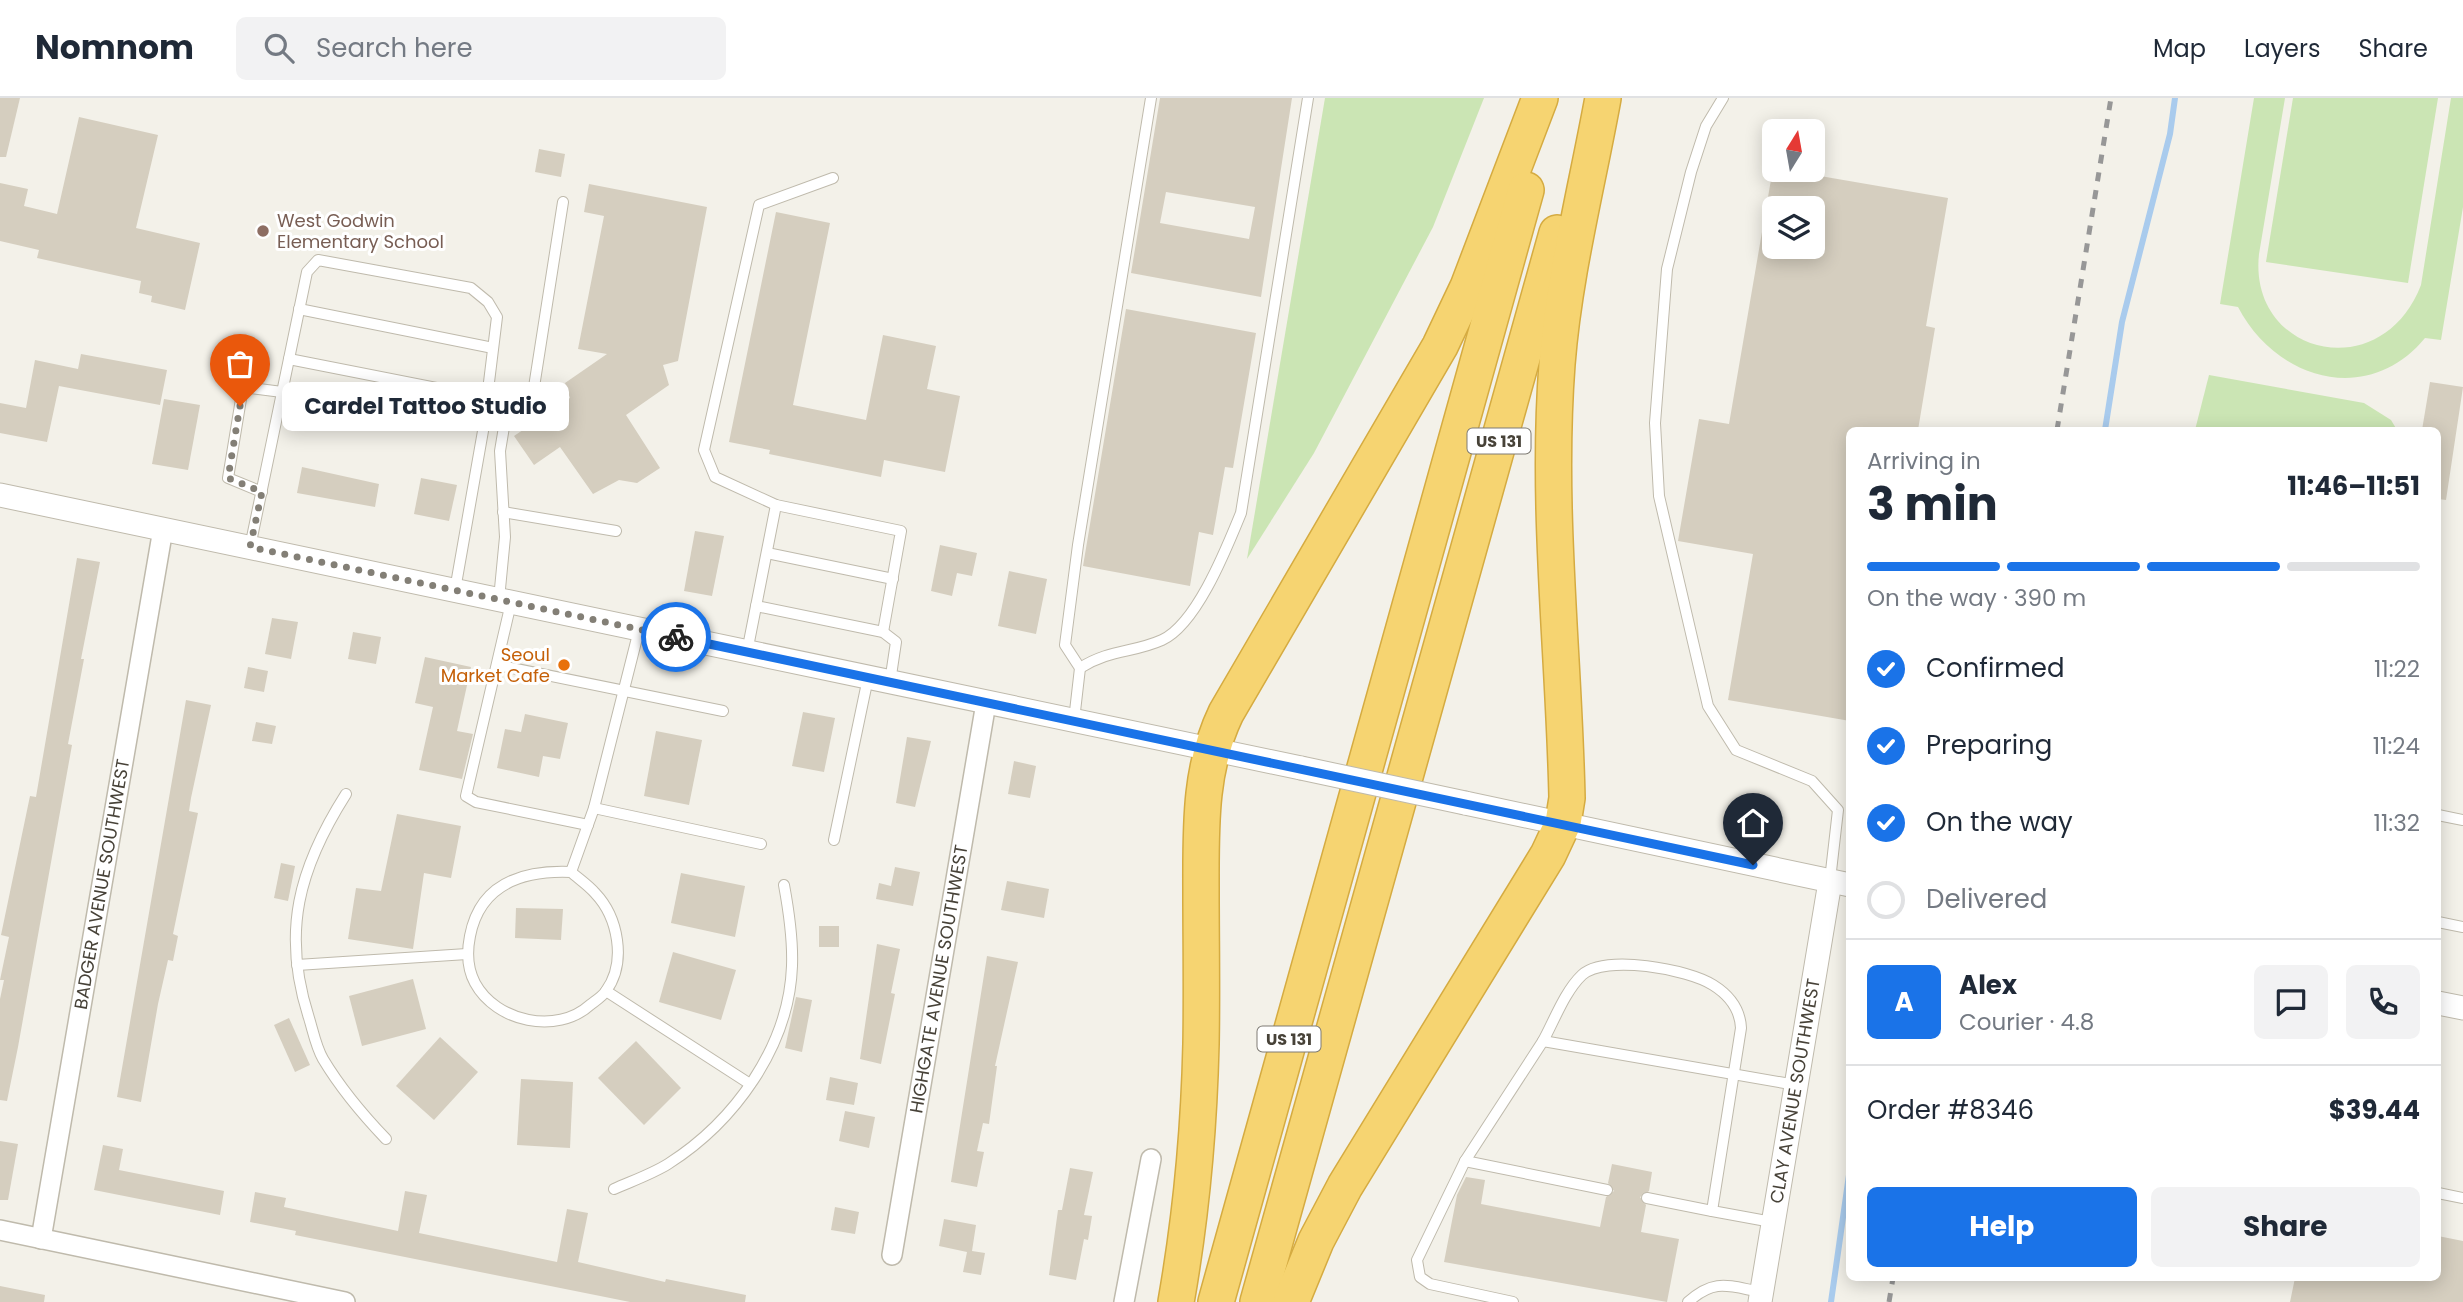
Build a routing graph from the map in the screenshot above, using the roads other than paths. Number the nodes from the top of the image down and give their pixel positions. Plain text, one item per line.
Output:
1 (1151, 98) edge
2 (1308, 98) edge
3 (1540, 98) edge
4 (1552, 98) edge
5 (1595, 98) edge
6 (1603, 98) edge
7 (1723, 98) edge
8 (833, 178) dead end
9 (563, 202) dead end
10 (299, 309) junction
11 (493, 348) junction
12 (289, 359) junction
13 (283, 391) junction
14 (486, 402) junction
15 (262, 492) junction
16 (0, 495) edge
17 (776, 505) junction
18 (503, 512) junction
19 (163, 529) junction
20 (616, 531) dead end
21 (250, 547) junction
22 (767, 553) junction
23 (893, 579) junction
24 (455, 591) junction
25 (505, 601) junction
26 (756, 606) junction
27 (639, 629) junction
28 (883, 632) junction
29 (747, 652) junction
30 (496, 665) junction
31 (1080, 668) junction
32 (879, 680) junction
33 (624, 691) junction
34 (986, 703) junction
35 (723, 711) dead end
36 (1074, 721) junction
37 (1211, 749) junction
38 (346, 794) dead end
39 (594, 808) junction
40 (2441, 816) edge
41 (2463, 820) edge
42 (1563, 823) junction
43 (588, 825) junction
44 (834, 840) dead end
45 (761, 844) dead end
46 (571, 872) junction
47 (1840, 883) edge
48 (784, 885) dead end
49 (2441, 923) edge
50 (2463, 928) edge
51 (467, 954) junction
52 (297, 965) junction
53 (606, 991) junction
54 (2441, 1004) edge
55 (2463, 1008) edge
56 (1543, 1041) junction
57 (1733, 1076) junction
58 (750, 1084) junction
59 (1796, 1085) junction
60 (386, 1139) dead end
61 (1151, 1159) dead end
62 (1465, 1161) junction
63 (614, 1189) dead end
64 (1607, 1190) dead end
65 (2441, 1194) edge
66 (1647, 1198) dead end
67 (2463, 1198) edge
68 (1712, 1211) junction
69 (1773, 1222) junction
70 (0, 1230) edge
71 (41, 1238) junction
72 (892, 1255) dead end
73 (1760, 1297) edge
74 (345, 1302) edge
75 (1124, 1302) edge
76 (1176, 1302) edge
77 (1216, 1302) edge
78 (1258, 1302) edge
79 (1291, 1302) edge
80 (1513, 1302) edge
81 (1688, 1302) edge

1 - 31 lane
2 - 31 lane
3 - 37 highway
4 - 77 highway, US 131
5 - 78 highway, US 131
6 - 42 highway
7 - 47 lane
8 - 17 lane
9 - 18 lane
10 - 11 lane
10 - 11 lane
10 - 12 lane
11 - 14 lane
12 - 13 lane
12 - 14 lane
13 - 15 lane
13 - 15 lane
14 - 24 lane
15 - 21 lane
16 - 19 street
17 - 22 lane
17 - 23 lane
18 - 20 lane
18 - 25 lane
19 - 21 street
19 - 71 street, BADGER AVENUE SOUTHWEST
21 - 24 street
22 - 23 lane
22 - 26 lane
23 - 28 lane
24 - 25 street
25 - 27 street
25 - 30 lane
26 - 28 lane
26 - 29 lane
27 - 29 street
27 - 33 lane
28 - 32 lane
29 - 32 street
30 - 33 lane
30 - 43 lane
31 - 36 lane
32 - 34 street
32 - 44 lane
33 - 35 lane
33 - 39 lane
34 - 36 street
34 - 72 street, HIGHGATE AVENUE SOUTHWEST
36 - 37 street
37 - 42 street, bridge
37 - 76 highway
38 - 52 lane
39 - 43 lane
39 - 45 lane
40 - 41 lane
42 - 47 street
42 - 79 highway
43 - 46 lane
46 - 51 lane
46 - 53 lane
47 - 59 street, CLAY AVENUE SOUTHWEST
48 - 58 lane
49 - 50 lane
51 - 52 lane
51 - 53 lane
52 - 60 lane
53 - 58 lane
54 - 55 street
56 - 57 lane
56 - 57 lane
56 - 62 lane
57 - 59 lane
57 - 68 lane
58 - 63 lane
59 - 69 street, CLAY AVENUE SOUTHWEST
61 - 75 street
62 - 64 lane
62 - 80 lane
65 - 67 lane
66 - 68 lane
68 - 69 lane
69 - 73 street, CLAY AVENUE SOUTHWEST
70 - 71 street
71 - 74 street
73 - 81 lane

